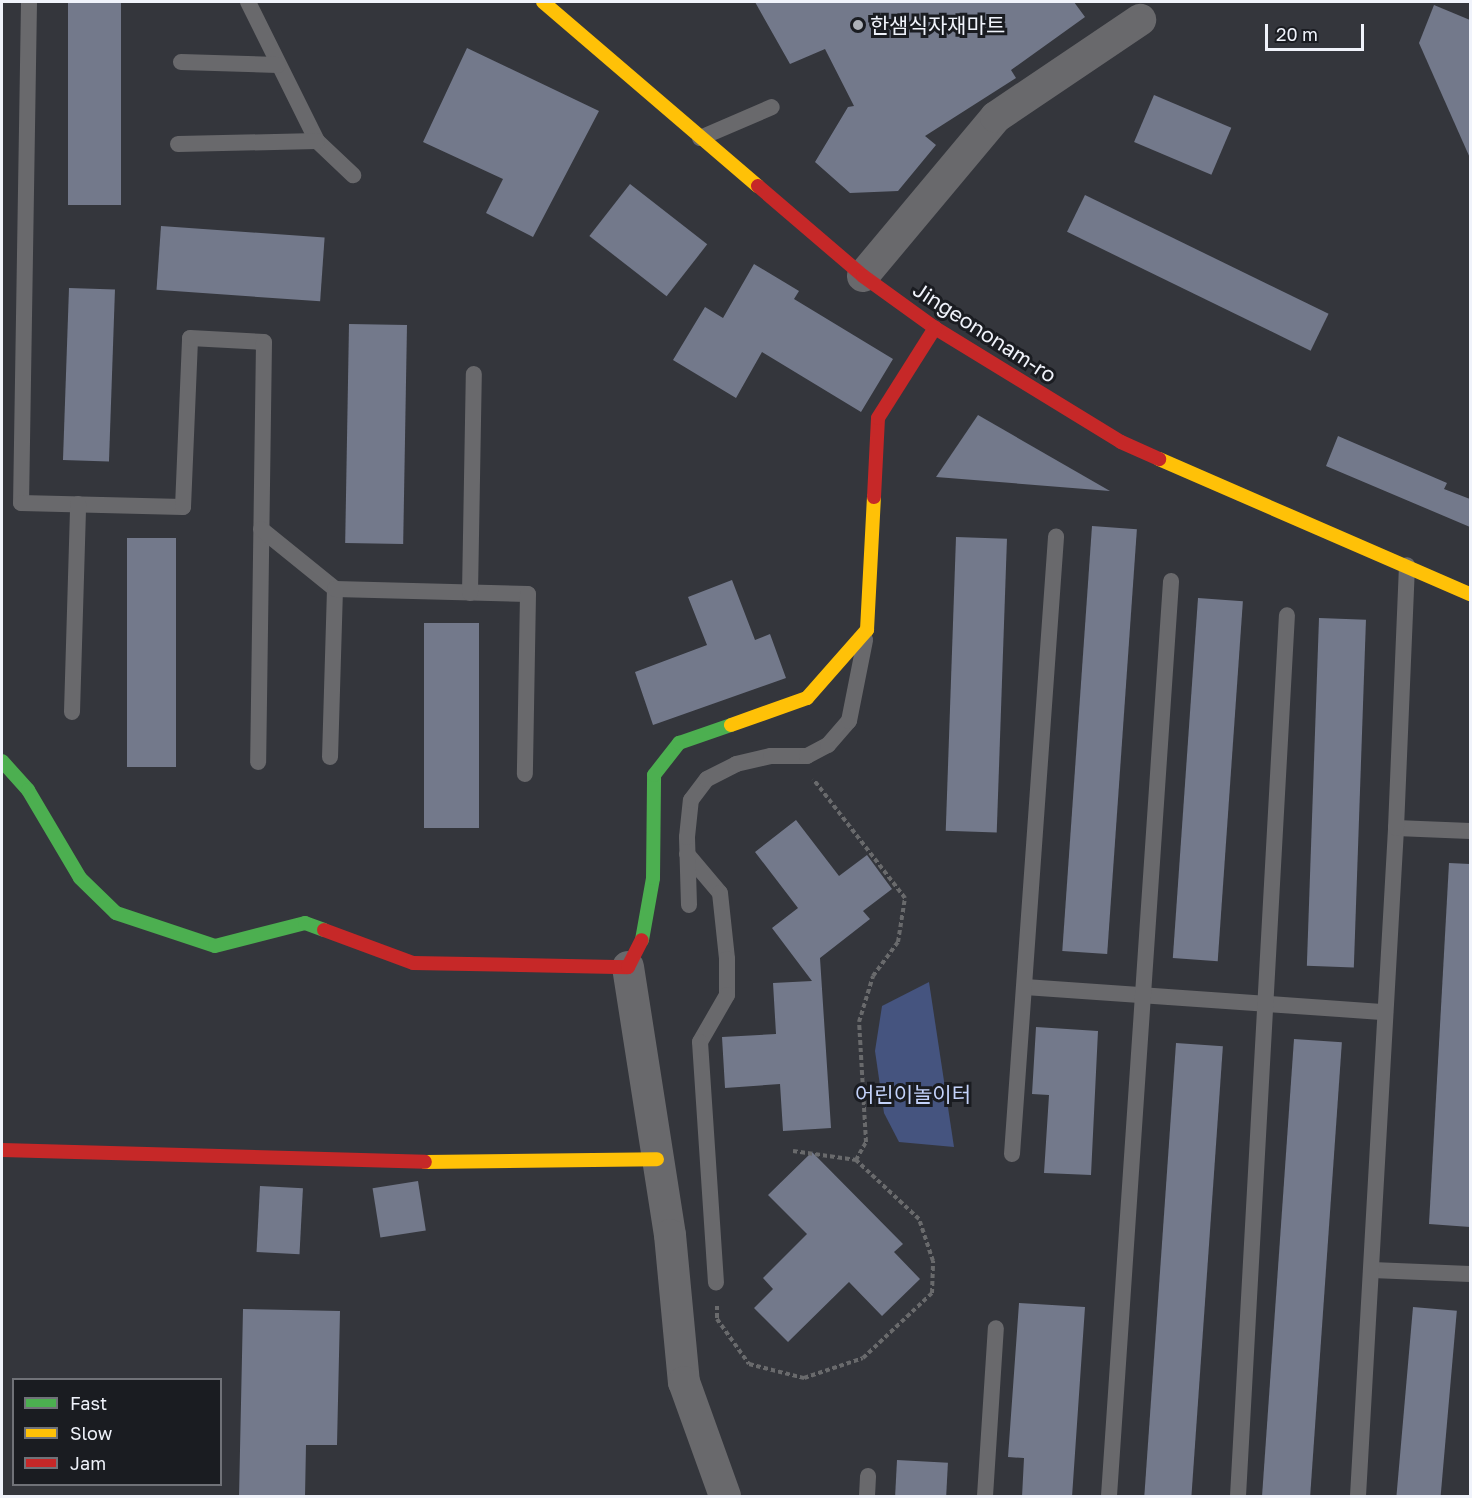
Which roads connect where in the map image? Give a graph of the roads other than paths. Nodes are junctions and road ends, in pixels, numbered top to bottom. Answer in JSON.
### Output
{"nodes":[{"id":1,"x":29,"y":2,"type":"edge"},
{"id":2,"x":248,"y":2,"type":"edge"},
{"id":3,"x":543,"y":2,"type":"edge"},
{"id":4,"x":1140,"y":20,"type":"dead end"},
{"id":5,"x":181,"y":62,"type":"dead end"},
{"id":6,"x":278,"y":65,"type":"junction"},
{"id":7,"x":772,"y":107,"type":"dead end"},
{"id":8,"x":700,"y":138,"type":"junction"},
{"id":9,"x":317,"y":141,"type":"junction"},
{"id":10,"x":178,"y":144,"type":"dead end"},
{"id":11,"x":353,"y":175,"type":"dead end"},
{"id":12,"x":863,"y":276,"type":"junction"},
{"id":13,"x":935,"y":328,"type":"junction"},
{"id":14,"x":474,"y":374,"type":"dead end"},
{"id":15,"x":78,"y":504,"type":"junction"},
{"id":16,"x":261,"y":529,"type":"junction"},
{"id":17,"x":1056,"y":537,"type":"dead end"},
{"id":18,"x":1407,"y":565,"type":"junction"},
{"id":19,"x":1171,"y":581,"type":"dead end"},
{"id":20,"x":335,"y":589,"type":"junction"},
{"id":21,"x":470,"y":593,"type":"junction"},
{"id":22,"x":1470,"y":594,"type":"edge"},
{"id":23,"x":1287,"y":615,"type":"dead end"},
{"id":24,"x":867,"y":630,"type":"junction"},
{"id":25,"x":72,"y":712,"type":"dead end"},
{"id":26,"x":330,"y":757,"type":"dead end"},
{"id":27,"x":2,"y":761,"type":"edge"},
{"id":28,"x":258,"y":762,"type":"dead end"},
{"id":29,"x":525,"y":774,"type":"dead end"},
{"id":30,"x":1396,"y":828,"type":"junction"},
{"id":31,"x":1470,"y":831,"type":"edge"},
{"id":32,"x":687,"y":854,"type":"junction"},
{"id":33,"x":689,"y":905,"type":"dead end"},
{"id":34,"x":628,"y":967,"type":"junction"},
{"id":35,"x":1025,"y":987,"type":"junction"},
{"id":36,"x":1142,"y":995,"type":"junction"},
{"id":37,"x":1264,"y":1003,"type":"junction"},
{"id":38,"x":1385,"y":1012,"type":"junction"},
{"id":39,"x":2,"y":1150,"type":"edge"},
{"id":40,"x":1012,"y":1154,"type":"dead end"},
{"id":41,"x":657,"y":1159,"type":"junction"},
{"id":42,"x":1372,"y":1270,"type":"junction"},
{"id":43,"x":1470,"y":1274,"type":"edge"},
{"id":44,"x":716,"y":1282,"type":"road end"},
{"id":45,"x":996,"y":1328,"type":"dead end"},
{"id":46,"x":868,"y":1476,"type":"dead end"},
{"id":47,"x":725,"y":1497,"type":"edge"},
{"id":48,"x":867,"y":1497,"type":"edge"},
{"id":49,"x":985,"y":1497,"type":"edge"},
{"id":50,"x":1109,"y":1497,"type":"edge"},
{"id":51,"x":1238,"y":1497,"type":"edge"},
{"id":52,"x":1358,"y":1497,"type":"edge"}],
"edges":[{"from":1,"to":15,"type":"lane"},
{"from":2,"to":6,"type":"lane"},
{"from":3,"to":8,"type":"street","name":"Jingeononam-ro"},
{"from":4,"to":12,"type":"street"},
{"from":5,"to":6,"type":"lane"},
{"from":6,"to":9,"type":"lane"},
{"from":7,"to":8,"type":"lane"},
{"from":8,"to":12,"type":"street","name":"Jingeononam-ro"},
{"from":9,"to":10,"type":"lane"},
{"from":9,"to":11,"type":"lane"},
{"from":12,"to":13,"type":"street","name":"Jingeononam-ro"},
{"from":13,"to":18,"type":"street","name":"Jingeononam-ro"},
{"from":13,"to":24,"type":"street"},
{"from":14,"to":21,"type":"lane"},
{"from":15,"to":16,"type":"lane"},
{"from":15,"to":25,"type":"lane"},
{"from":16,"to":20,"type":"lane"},
{"from":16,"to":28,"type":"lane"},
{"from":17,"to":35,"type":"lane"},
{"from":18,"to":22,"type":"street","name":"Jingeononam-ro"},
{"from":18,"to":30,"type":"lane"},
{"from":19,"to":36,"type":"lane"},
{"from":20,"to":21,"type":"lane"},
{"from":20,"to":26,"type":"lane"},
{"from":21,"to":29,"type":"lane"},
{"from":23,"to":37,"type":"lane"},
{"from":24,"to":32,"type":"lane"},
{"from":24,"to":34,"type":"street"},
{"from":27,"to":34,"type":"street"},
{"from":30,"to":31,"type":"lane"},
{"from":30,"to":38,"type":"lane"},
{"from":32,"to":33,"type":"lane"},
{"from":32,"to":44,"type":"lane"},
{"from":34,"to":41,"type":"street"},
{"from":35,"to":36,"type":"lane"},
{"from":35,"to":40,"type":"lane"},
{"from":36,"to":37,"type":"lane"},
{"from":36,"to":50,"type":"lane"},
{"from":37,"to":38,"type":"lane"},
{"from":37,"to":51,"type":"lane"},
{"from":38,"to":42,"type":"lane"},
{"from":39,"to":41,"type":"street"},
{"from":41,"to":47,"type":"street"},
{"from":42,"to":43,"type":"lane"},
{"from":42,"to":52,"type":"lane"},
{"from":45,"to":49,"type":"lane"},
{"from":46,"to":48,"type":"lane"}]}
